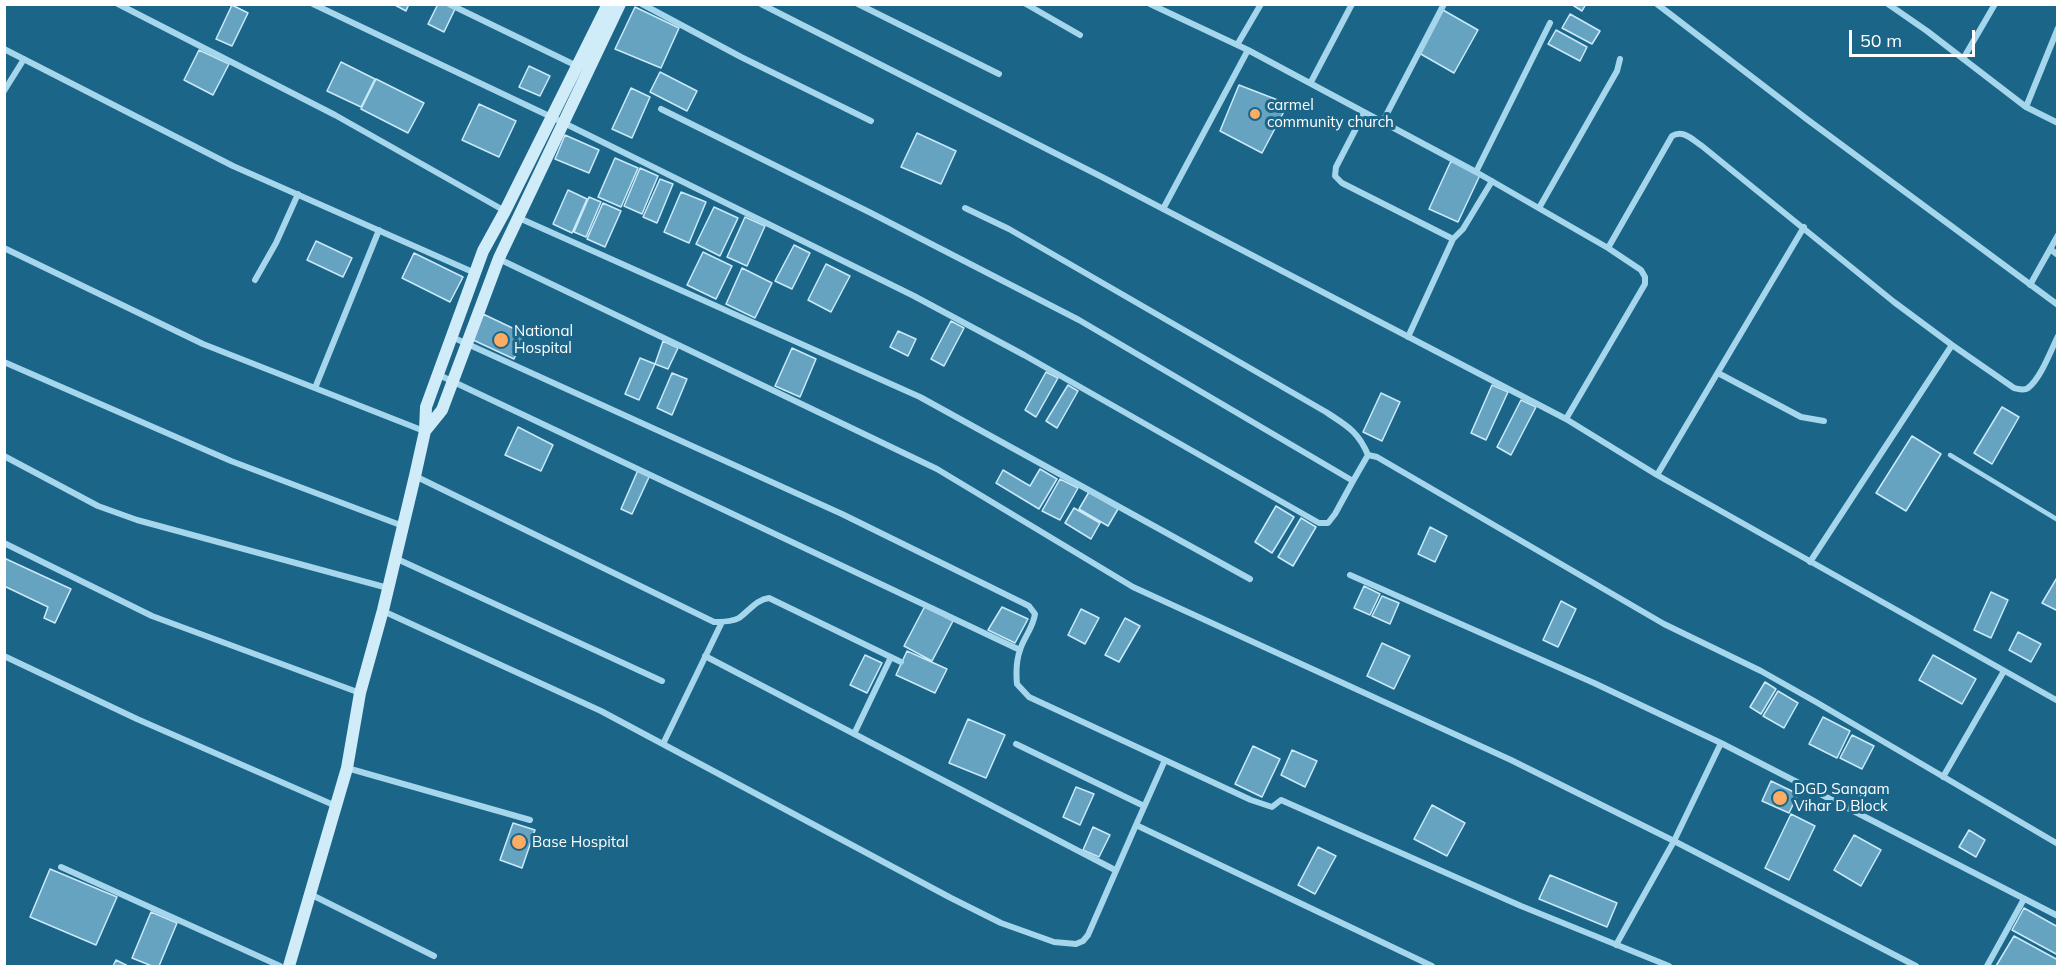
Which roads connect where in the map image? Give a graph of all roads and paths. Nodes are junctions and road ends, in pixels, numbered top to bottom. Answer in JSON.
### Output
{"nodes":[{"id":1,"x":118,"y":4,"type":"edge"},
{"id":2,"x":313,"y":4,"type":"edge"},
{"id":3,"x":449,"y":4,"type":"edge"},
{"id":4,"x":608,"y":4,"type":"edge"},
{"id":5,"x":620,"y":4,"type":"edge"},
{"id":6,"x":642,"y":4,"type":"edge"},
{"id":7,"x":761,"y":4,"type":"edge"},
{"id":8,"x":858,"y":4,"type":"edge"},
{"id":9,"x":1026,"y":4,"type":"edge"},
{"id":10,"x":1150,"y":4,"type":"edge"},
{"id":11,"x":1261,"y":4,"type":"edge"},
{"id":12,"x":1352,"y":4,"type":"edge"},
{"id":13,"x":1444,"y":4,"type":"edge"},
{"id":14,"x":1657,"y":4,"type":"edge"},
{"id":15,"x":1888,"y":4,"type":"edge"},
{"id":16,"x":1995,"y":4,"type":"edge"},
{"id":17,"x":1550,"y":22,"type":"dead end"},
{"id":18,"x":2058,"y":28,"type":"edge"},
{"id":19,"x":1080,"y":36,"type":"dead end"},
{"id":20,"x":1238,"y":45,"type":"junction"},
{"id":21,"x":4,"y":49,"type":"edge"},
{"id":22,"x":1248,"y":50,"type":"junction"},
{"id":23,"x":1963,"y":58,"type":"junction"},
{"id":24,"x":24,"y":59,"type":"junction"},
{"id":25,"x":1620,"y":59,"type":"dead end"},
{"id":26,"x":577,"y":67,"type":"junction"},
{"id":27,"x":999,"y":74,"type":"dead end"},
{"id":28,"x":1311,"y":82,"type":"junction"},
{"id":29,"x":4,"y":91,"type":"edge"},
{"id":30,"x":2026,"y":107,"type":"junction"},
{"id":31,"x":661,"y":109,"type":"dead end"},
{"id":32,"x":1364,"y":113,"type":"junction"},
{"id":33,"x":552,"y":117,"type":"junction"},
{"id":34,"x":871,"y":121,"type":"dead end"},
{"id":35,"x":564,"y":123,"type":"junction"},
{"id":36,"x":1382,"y":123,"type":"junction"},
{"id":37,"x":2058,"y":123,"type":"edge"},
{"id":38,"x":1476,"y":172,"type":"junction"},
{"id":39,"x":1492,"y":181,"type":"junction"},
{"id":40,"x":298,"y":194,"type":"junction"},
{"id":41,"x":965,"y":208,"type":"dead end"},
{"id":42,"x":1539,"y":208,"type":"junction"},
{"id":43,"x":1163,"y":209,"type":"junction"},
{"id":44,"x":505,"y":211,"type":"junction"},
{"id":45,"x":519,"y":218,"type":"junction"},
{"id":46,"x":1804,"y":227,"type":"junction"},
{"id":47,"x":379,"y":230,"type":"junction"},
{"id":48,"x":2058,"y":235,"type":"edge"},
{"id":49,"x":1452,"y":239,"type":"junction"},
{"id":50,"x":4,"y":248,"type":"edge"},
{"id":51,"x":1608,"y":248,"type":"junction"},
{"id":52,"x":2050,"y":249,"type":"junction"},
{"id":53,"x":2058,"y":255,"type":"edge"},
{"id":54,"x":499,"y":258,"type":"junction"},
{"id":55,"x":476,"y":273,"type":"junction"},
{"id":56,"x":255,"y":279,"type":"dead end"},
{"id":57,"x":2030,"y":285,"type":"junction"},
{"id":58,"x":2058,"y":305,"type":"edge"},
{"id":59,"x":2058,"y":336,"type":"edge"},
{"id":60,"x":452,"y":337,"type":"junction"},
{"id":61,"x":1408,"y":337,"type":"junction"},
{"id":62,"x":466,"y":343,"type":"junction"},
{"id":63,"x":1952,"y":345,"type":"junction"},
{"id":64,"x":4,"y":362,"type":"edge"},
{"id":65,"x":1718,"y":373,"type":"junction"},
{"id":66,"x":439,"y":375,"type":"junction"},
{"id":67,"x":454,"y":381,"type":"junction"},
{"id":68,"x":315,"y":388,"type":"junction"},
{"id":69,"x":1566,"y":419,"type":"junction"},
{"id":70,"x":1824,"y":421,"type":"dead end"},
{"id":71,"x":425,"y":432,"type":"junction"},
{"id":72,"x":1368,"y":455,"type":"junction"},
{"id":73,"x":1950,"y":455,"type":"dead end"},
{"id":74,"x":4,"y":456,"type":"edge"},
{"id":75,"x":1657,"y":475,"type":"junction"},
{"id":76,"x":415,"y":476,"type":"junction"},
{"id":77,"x":1353,"y":481,"type":"junction"},
{"id":78,"x":2058,"y":520,"type":"edge"},
{"id":79,"x":403,"y":526,"type":"junction"},
{"id":80,"x":4,"y":543,"type":"edge"},
{"id":81,"x":395,"y":558,"type":"junction"},
{"id":82,"x":1810,"y":562,"type":"junction"},
{"id":83,"x":1350,"y":575,"type":"dead end"},
{"id":84,"x":1250,"y":579,"type":"dead end"},
{"id":85,"x":388,"y":588,"type":"junction"},
{"id":86,"x":383,"y":610,"type":"junction"},
{"id":87,"x":722,"y":622,"type":"junction"},
{"id":88,"x":1020,"y":651,"type":"junction"},
{"id":89,"x":4,"y":656,"type":"edge"},
{"id":90,"x":705,"y":656,"type":"junction"},
{"id":91,"x":891,"y":657,"type":"junction"},
{"id":92,"x":901,"y":662,"type":"dead end"},
{"id":93,"x":2004,"y":671,"type":"junction"},
{"id":94,"x":662,"y":681,"type":"dead end"},
{"id":95,"x":360,"y":693,"type":"junction"},
{"id":96,"x":2058,"y":701,"type":"edge"},
{"id":97,"x":854,"y":734,"type":"junction"},
{"id":98,"x":1722,"y":743,"type":"junction"},
{"id":99,"x":663,"y":744,"type":"junction"},
{"id":100,"x":1016,"y":744,"type":"dead end"},
{"id":101,"x":1165,"y":760,"type":"junction"},
{"id":102,"x":347,"y":768,"type":"junction"},
{"id":103,"x":1943,"y":777,"type":"junction"},
{"id":104,"x":336,"y":806,"type":"junction"},
{"id":105,"x":1144,"y":806,"type":"junction"},
{"id":106,"x":530,"y":820,"type":"dead end"},
{"id":107,"x":1136,"y":825,"type":"junction"},
{"id":108,"x":1674,"y":841,"type":"junction"},
{"id":109,"x":2058,"y":844,"type":"edge"},
{"id":110,"x":61,"y":867,"type":"dead end"},
{"id":111,"x":1115,"y":870,"type":"junction"},
{"id":112,"x":309,"y":894,"type":"junction"},
{"id":113,"x":2024,"y":898,"type":"junction"},
{"id":114,"x":2058,"y":916,"type":"edge"},
{"id":115,"x":1616,"y":945,"type":"junction"},
{"id":116,"x":435,"y":956,"type":"dead end"},
{"id":117,"x":280,"y":966,"type":"edge"},
{"id":118,"x":289,"y":966,"type":"edge"},
{"id":119,"x":1432,"y":966,"type":"edge"},
{"id":120,"x":1669,"y":966,"type":"edge"},
{"id":121,"x":1916,"y":966,"type":"edge"},
{"id":122,"x":1987,"y":966,"type":"edge"}],
"edges":[{"from":1,"to":44,"type":"street"},
{"from":2,"to":33,"type":"street"},
{"from":3,"to":26,"type":"street"},
{"from":4,"to":26,"type":"street"},
{"from":5,"to":35,"type":"street"},
{"from":6,"to":34,"type":"street"},
{"from":7,"to":43,"type":"street"},
{"from":8,"to":27,"type":"street"},
{"from":9,"to":19,"type":"street"},
{"from":10,"to":20,"type":"street"},
{"from":11,"to":20,"type":"street"},
{"from":12,"to":28,"type":"street"},
{"from":13,"to":36,"type":"street"},
{"from":14,"to":57,"type":"street"},
{"from":15,"to":23,"type":"street"},
{"from":16,"to":23,"type":"street"},
{"from":17,"to":38,"type":"street"},
{"from":18,"to":30,"type":"street"},
{"from":20,"to":22,"type":"street"},
{"from":21,"to":24,"type":"street"},
{"from":22,"to":28,"type":"street"},
{"from":22,"to":43,"type":"street"},
{"from":23,"to":30,"type":"street"},
{"from":24,"to":29,"type":"street"},
{"from":24,"to":40,"type":"street"},
{"from":25,"to":42,"type":"street"},
{"from":26,"to":33,"type":"street"},
{"from":28,"to":32,"type":"street"},
{"from":30,"to":37,"type":"street"},
{"from":31,"to":77,"type":"street"},
{"from":32,"to":36,"type":"street"},
{"from":32,"to":49,"type":"street"},
{"from":33,"to":35,"type":"street"},
{"from":33,"to":44,"type":"street"},
{"from":35,"to":45,"type":"street"},
{"from":35,"to":77,"type":"street"},
{"from":36,"to":38,"type":"street"},
{"from":38,"to":39,"type":"street"},
{"from":39,"to":42,"type":"street"},
{"from":39,"to":49,"type":"street"},
{"from":40,"to":47,"type":"street"},
{"from":40,"to":56,"type":"street"},
{"from":41,"to":72,"type":"street"},
{"from":42,"to":51,"type":"street"},
{"from":43,"to":61,"type":"street"},
{"from":44,"to":55,"type":"street"},
{"from":45,"to":54,"type":"street"},
{"from":45,"to":84,"type":"street"},
{"from":46,"to":51,"type":"street"},
{"from":46,"to":63,"type":"street"},
{"from":46,"to":65,"type":"street"},
{"from":47,"to":55,"type":"street"},
{"from":47,"to":68,"type":"street"},
{"from":48,"to":52,"type":"street"},
{"from":49,"to":61,"type":"street"},
{"from":50,"to":68,"type":"street"},
{"from":51,"to":69,"type":"street"},
{"from":52,"to":53,"type":"street"},
{"from":52,"to":57,"type":"street"},
{"from":54,"to":62,"type":"street"},
{"from":54,"to":108,"type":"street"},
{"from":55,"to":60,"type":"street"},
{"from":57,"to":58,"type":"street"},
{"from":59,"to":63,"type":"street"},
{"from":60,"to":62,"type":"street"},
{"from":60,"to":66,"type":"street"},
{"from":61,"to":69,"type":"street"},
{"from":62,"to":67,"type":"street"},
{"from":62,"to":88,"type":"street"},
{"from":63,"to":82,"type":"street"},
{"from":64,"to":79,"type":"street"},
{"from":65,"to":70,"type":"street"},
{"from":65,"to":75,"type":"street"},
{"from":66,"to":67,"type":"street"},
{"from":66,"to":71,"type":"street"},
{"from":67,"to":71,"type":"street"},
{"from":67,"to":88,"type":"street"},
{"from":68,"to":71,"type":"street"},
{"from":69,"to":75,"type":"street"},
{"from":71,"to":76,"type":"street"},
{"from":72,"to":77,"type":"street"},
{"from":72,"to":103,"type":"street"},
{"from":73,"to":78,"type":"lane"},
{"from":74,"to":85,"type":"street"},
{"from":75,"to":82,"type":"street"},
{"from":76,"to":79,"type":"street"},
{"from":76,"to":87,"type":"street"},
{"from":79,"to":81,"type":"street"},
{"from":80,"to":95,"type":"street"},
{"from":81,"to":85,"type":"street"},
{"from":81,"to":94,"type":"street"},
{"from":82,"to":93,"type":"street"},
{"from":83,"to":98,"type":"street"},
{"from":85,"to":86,"type":"street"},
{"from":86,"to":95,"type":"street"},
{"from":86,"to":99,"type":"street"},
{"from":87,"to":90,"type":"street"},
{"from":87,"to":91,"type":"street"},
{"from":88,"to":101,"type":"street"},
{"from":89,"to":104,"type":"street"},
{"from":90,"to":97,"type":"street"},
{"from":90,"to":99,"type":"street"},
{"from":91,"to":92,"type":"street"},
{"from":91,"to":97,"type":"street"},
{"from":93,"to":96,"type":"street"},
{"from":93,"to":103,"type":"street"},
{"from":95,"to":102,"type":"street"},
{"from":97,"to":111,"type":"street"},
{"from":98,"to":108,"type":"street"},
{"from":98,"to":113,"type":"street"},
{"from":99,"to":111,"type":"street"},
{"from":100,"to":105,"type":"street"},
{"from":101,"to":105,"type":"street"},
{"from":101,"to":115,"type":"street"},
{"from":102,"to":104,"type":"street"},
{"from":102,"to":106,"type":"street"},
{"from":103,"to":109,"type":"street"},
{"from":104,"to":112,"type":"street"},
{"from":105,"to":107,"type":"street"},
{"from":107,"to":111,"type":"street"},
{"from":107,"to":119,"type":"street"},
{"from":108,"to":115,"type":"street"},
{"from":108,"to":121,"type":"street"},
{"from":110,"to":117,"type":"street"},
{"from":112,"to":116,"type":"street"},
{"from":112,"to":118,"type":"street"},
{"from":113,"to":114,"type":"street"},
{"from":113,"to":122,"type":"street"},
{"from":115,"to":120,"type":"street"}]}
